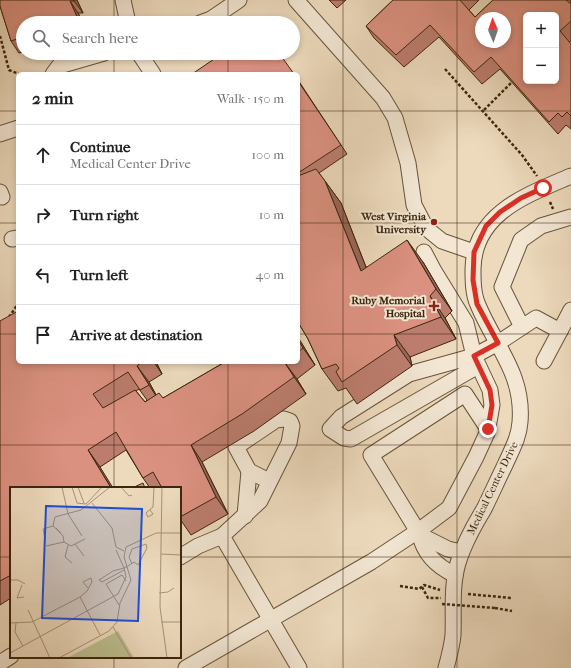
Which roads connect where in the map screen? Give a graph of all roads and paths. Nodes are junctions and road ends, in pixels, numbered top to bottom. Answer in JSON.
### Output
{"nodes":[{"id":1,"x":123,"y":0,"type":"edge"},
{"id":2,"x":239,"y":0,"type":"edge"},
{"id":3,"x":296,"y":0,"type":"edge"},
{"id":4,"x":126,"y":16,"type":"edge"},
{"id":5,"x":215,"y":16,"type":"edge"},
{"id":6,"x":0,"y":36,"type":"edge"},
{"id":7,"x":80,"y":60,"type":"edge"},
{"id":8,"x":144,"y":60,"type":"edge"},
{"id":9,"x":445,"y":69,"type":"dead end"},
{"id":10,"x":55,"y":72,"type":"edge"},
{"id":11,"x":152,"y":72,"type":"edge"},
{"id":12,"x":16,"y":73,"type":"edge"},
{"id":13,"x":512,"y":82,"type":"edge"},
{"id":14,"x":484,"y":110,"type":"junction"},
{"id":15,"x":16,"y":129,"type":"edge"},
{"id":16,"x":0,"y":134,"type":"edge"},
{"id":17,"x":571,"y":176,"type":"edge"},
{"id":18,"x":538,"y":178,"type":"dead end"},
{"id":19,"x":571,"y":217,"type":"edge"},
{"id":20,"x":442,"y":240,"type":"junction"},
{"id":21,"x":474,"y":252,"type":"junction"},
{"id":22,"x":16,"y":307,"type":"edge"},
{"id":23,"x":571,"y":310,"type":"edge"},
{"id":24,"x":6,"y":321,"type":"edge"},
{"id":25,"x":522,"y":327,"type":"junction"},
{"id":26,"x":560,"y":331,"type":"junction"},
{"id":27,"x":498,"y":343,"type":"junction"},
{"id":28,"x":476,"y":361,"type":"junction"},
{"id":29,"x":544,"y":361,"type":"dead end"},
{"id":30,"x":488,"y":429,"type":"junction"},
{"id":31,"x":249,"y":471,"type":"junction"},
{"id":32,"x":269,"y":481,"type":"junction"},
{"id":33,"x":245,"y":516,"type":"junction"},
{"id":34,"x":419,"y":534,"type":"junction"},
{"id":35,"x":222,"y":536,"type":"junction"},
{"id":36,"x":461,"y":552,"type":"junction"},
{"id":37,"x":181,"y":556,"type":"edge"},
{"id":38,"x":455,"y":575,"type":"junction"},
{"id":39,"x":400,"y":586,"type":"dead end"},
{"id":40,"x":422,"y":587,"type":"junction"},
{"id":41,"x":446,"y":590,"type":"dead end"},
{"id":42,"x":465,"y":593,"type":"dead end"},
{"id":43,"x":511,"y":598,"type":"dead end"},
{"id":44,"x":512,"y":611,"type":"dead end"},
{"id":45,"x":271,"y":619,"type":"junction"},
{"id":46,"x":10,"y":657,"type":"edge"},
{"id":47,"x":0,"y":663,"type":"edge"},
{"id":48,"x":186,"y":668,"type":"edge"},
{"id":49,"x":299,"y":668,"type":"edge"},
{"id":50,"x":446,"y":668,"type":"edge"}],
"edges":[{"from":1,"to":4,"type":"street"},
{"from":2,"to":5,"type":"street"},
{"from":3,"to":20,"type":"street"},
{"from":6,"to":12,"type":"path"},
{"from":7,"to":10,"type":"street"},
{"from":8,"to":11,"type":"street"},
{"from":9,"to":14,"type":"path"},
{"from":13,"to":14,"type":"path"},
{"from":14,"to":18,"type":"path"},
{"from":15,"to":16,"type":"street"},
{"from":17,"to":21,"type":"street","name":"Medical Center Drive"},
{"from":19,"to":25,"type":"street"},
{"from":20,"to":21,"type":"street"},
{"from":20,"to":28,"type":"street"},
{"from":21,"to":27,"type":"street","name":"Medical Center Drive"},
{"from":22,"to":24,"type":"path"},
{"from":23,"to":26,"type":"street"},
{"from":25,"to":26,"type":"street"},
{"from":25,"to":27,"type":"street"},
{"from":26,"to":29,"type":"street"},
{"from":27,"to":28,"type":"street"},
{"from":27,"to":36,"type":"street","name":"Medical Center Drive"},
{"from":28,"to":28,"type":"street"},
{"from":28,"to":30,"type":"street"},
{"from":30,"to":34,"type":"street"},
{"from":30,"to":34,"type":"street"},
{"from":31,"to":32,"type":"street"},
{"from":31,"to":32,"type":"street"},
{"from":31,"to":33,"type":"street"},
{"from":32,"to":33,"type":"street"},
{"from":33,"to":35,"type":"street"},
{"from":34,"to":36,"type":"street"},
{"from":34,"to":38,"type":"street"},
{"from":34,"to":45,"type":"street"},
{"from":35,"to":37,"type":"street"},
{"from":35,"to":45,"type":"street"},
{"from":36,"to":38,"type":"street","name":"Medical Center Drive"},
{"from":38,"to":50,"type":"street","name":"Medical Center Drive"},
{"from":39,"to":40,"type":"path"},
{"from":40,"to":41,"type":"path"},
{"from":40,"to":44,"type":"path","bridge":true},
{"from":42,"to":43,"type":"path"},
{"from":45,"to":48,"type":"street"},
{"from":45,"to":49,"type":"street"},
{"from":46,"to":47,"type":"street"}]}
